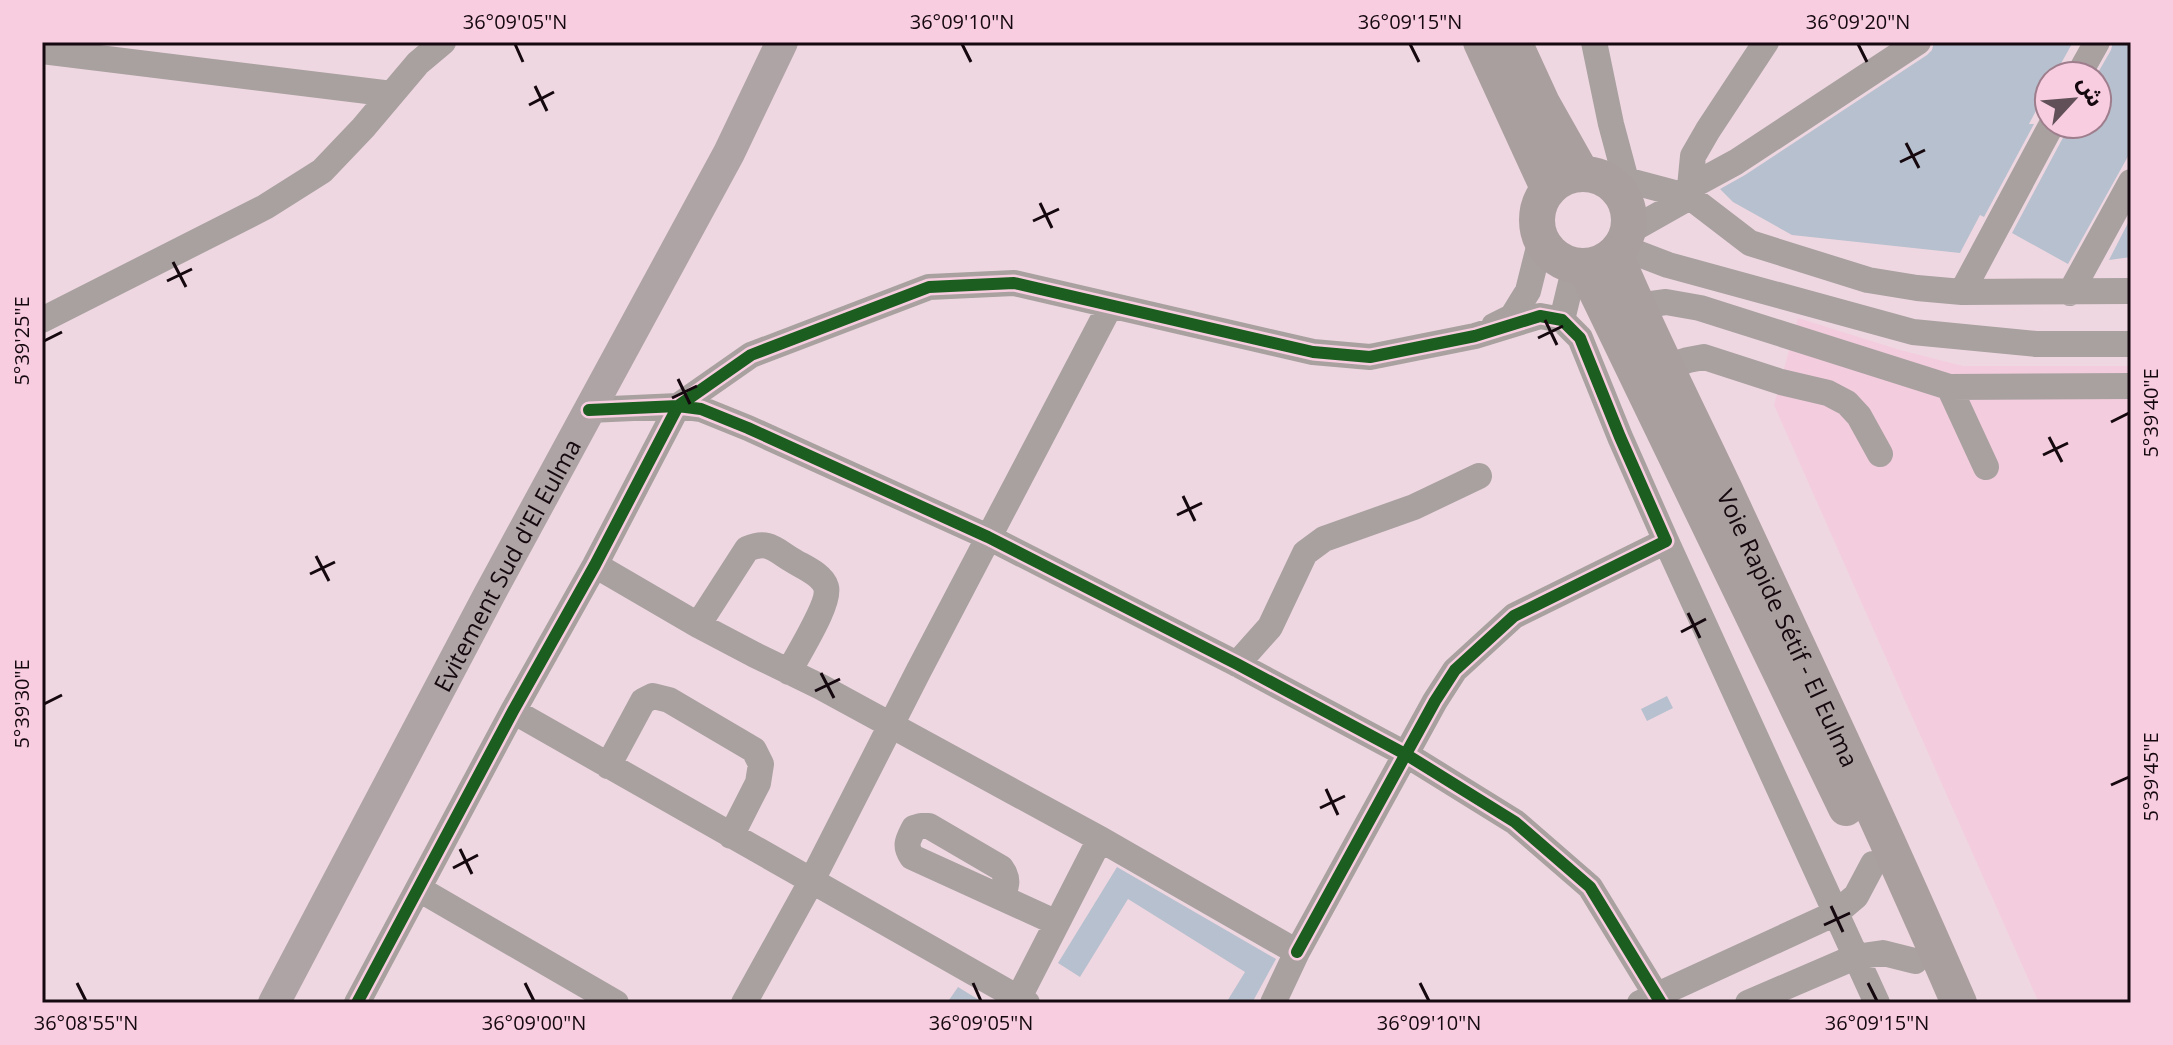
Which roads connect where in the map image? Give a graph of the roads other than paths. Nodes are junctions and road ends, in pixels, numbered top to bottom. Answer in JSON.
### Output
{"nodes":[{"id":1,"x":443,"y":42,"type":"edge"},
{"id":2,"x":782,"y":42,"type":"edge"},
{"id":3,"x":1481,"y":42,"type":"edge"},
{"id":4,"x":1514,"y":42,"type":"edge"},
{"id":5,"x":1594,"y":42,"type":"edge"},
{"id":6,"x":1766,"y":42,"type":"edge"},
{"id":7,"x":2097,"y":42,"type":"edge"},
{"id":8,"x":1901,"y":47,"type":"edge"},
{"id":9,"x":42,"y":51,"type":"edge"},
{"id":10,"x":2087,"y":60,"type":"edge"},
{"id":11,"x":392,"y":94,"type":"junction"},
{"id":12,"x":2043,"y":140,"type":"edge"},
{"id":13,"x":1602,"y":177,"type":"junction"},
{"id":14,"x":2131,"y":182,"type":"edge"},
{"id":15,"x":1548,"y":188,"type":"junction"},
{"id":16,"x":1690,"y":192,"type":"junction"},
{"id":17,"x":1541,"y":239,"type":"junction"},
{"id":18,"x":1605,"y":253,"type":"junction"},
{"id":19,"x":2131,"y":291,"type":"edge"},
{"id":20,"x":1962,"y":292,"type":"junction"},
{"id":21,"x":2070,"y":293,"type":"junction"},
{"id":22,"x":1110,"y":306,"type":"junction"},
{"id":23,"x":1637,"y":306,"type":"junction"},
{"id":24,"x":42,"y":320,"type":"edge"},
{"id":25,"x":1562,"y":320,"type":"junction"},
{"id":26,"x":1475,"y":336,"type":"junction"},
{"id":27,"x":2131,"y":344,"type":"edge"},
{"id":28,"x":1830,"y":350,"type":"junction"},
{"id":29,"x":1666,"y":367,"type":"junction"},
{"id":30,"x":2131,"y":386,"type":"edge"},
{"id":31,"x":1949,"y":387,"type":"junction"},
{"id":32,"x":1818,"y":390,"type":"junction"},
{"id":33,"x":678,"y":406,"type":"junction"},
{"id":34,"x":589,"y":410,"type":"junction"},
{"id":35,"x":1880,"y":454,"type":"dead end"},
{"id":36,"x":1986,"y":467,"type":"dead end"},
{"id":37,"x":1479,"y":476,"type":"dead end"},
{"id":38,"x":988,"y":537,"type":"junction"},
{"id":39,"x":1666,"y":541,"type":"junction"},
{"id":40,"x":595,"y":565,"type":"junction"},
{"id":41,"x":698,"y":625,"type":"junction"},
{"id":42,"x":1237,"y":664,"type":"junction"},
{"id":43,"x":789,"y":672,"type":"junction"},
{"id":44,"x":513,"y":711,"type":"junction"},
{"id":45,"x":892,"y":726,"type":"junction"},
{"id":46,"x":1407,"y":755,"type":"junction"},
{"id":47,"x":608,"y":766,"type":"junction"},
{"id":48,"x":731,"y":836,"type":"junction"},
{"id":49,"x":1100,"y":839,"type":"junction"},
{"id":50,"x":1873,"y":864,"type":"junction"},
{"id":51,"x":811,"y":882,"type":"junction"},
{"id":52,"x":419,"y":889,"type":"junction"},
{"id":53,"x":1002,"y":897,"type":"dead end"},
{"id":54,"x":1836,"y":913,"type":"junction"},
{"id":55,"x":1057,"y":923,"type":"junction"},
{"id":56,"x":1297,"y":952,"type":"junction"},
{"id":57,"x":1855,"y":957,"type":"junction"},
{"id":58,"x":1915,"y":961,"type":"junction"},
{"id":59,"x":1653,"y":1000,"type":"edge"},
{"id":60,"x":1020,"y":1002,"type":"edge"},
{"id":61,"x":274,"y":1003,"type":"edge"},
{"id":62,"x":357,"y":1003,"type":"edge"},
{"id":63,"x":616,"y":1003,"type":"edge"},
{"id":64,"x":744,"y":1003,"type":"edge"},
{"id":65,"x":1273,"y":1003,"type":"edge"},
{"id":66,"x":1748,"y":1003,"type":"edge"},
{"id":67,"x":1877,"y":1003,"type":"edge"},
{"id":68,"x":1934,"y":1003,"type":"edge"},
{"id":69,"x":1959,"y":1003,"type":"edge"}],
"edges":[{"from":1,"to":11,"type":"street"},
{"from":2,"to":34,"type":"main road","name":"Evitement Sud d'El Eulma"},
{"from":3,"to":15,"type":"highway"},
{"from":4,"to":13,"type":"highway"},
{"from":5,"to":13,"type":"street"},
{"from":6,"to":16,"type":"street"},
{"from":7,"to":10,"type":"street"},
{"from":8,"to":16,"type":"street"},
{"from":9,"to":11,"type":"street"},
{"from":11,"to":24,"type":"street"},
{"from":12,"to":20,"type":"street"},
{"from":13,"to":15,"type":"highway"},
{"from":13,"to":16,"type":"street"},
{"from":13,"to":18,"type":"highway"},
{"from":14,"to":21,"type":"street"},
{"from":15,"to":17,"type":"highway"},
{"from":16,"to":18,"type":"street"},
{"from":16,"to":20,"type":"street"},
{"from":17,"to":18,"type":"highway"},
{"from":17,"to":26,"type":"street"},
{"from":18,"to":23,"type":"highway","name":"Voie Rapide Sétif - El Eulma"},
{"from":18,"to":25,"type":"street"},
{"from":18,"to":27,"type":"street"},
{"from":18,"to":50,"type":"highway","name":"Voie Rapide Sétif - El Eulma"},
{"from":19,"to":21,"type":"street"},
{"from":20,"to":21,"type":"street"},
{"from":22,"to":26,"type":"street"},
{"from":22,"to":33,"type":"street"},
{"from":22,"to":38,"type":"street"},
{"from":23,"to":28,"type":"street"},
{"from":23,"to":29,"type":"highway","name":"Voie Rapide Sétif - El Eulma"},
{"from":25,"to":26,"type":"street"},
{"from":25,"to":39,"type":"street"},
{"from":28,"to":31,"type":"street"},
{"from":28,"to":32,"type":"street"},
{"from":29,"to":32,"type":"street"},
{"from":29,"to":69,"type":"highway","name":"Voie Rapide Sétif - El Eulma"},
{"from":30,"to":31,"type":"street"},
{"from":31,"to":36,"type":"street"},
{"from":32,"to":35,"type":"street"},
{"from":33,"to":34,"type":"street"},
{"from":33,"to":38,"type":"street"},
{"from":33,"to":40,"type":"street"},
{"from":34,"to":61,"type":"main road","name":"Evitement Sud d'El Eulma"},
{"from":37,"to":42,"type":"street"},
{"from":38,"to":42,"type":"street"},
{"from":38,"to":45,"type":"street"},
{"from":39,"to":46,"type":"street"},
{"from":39,"to":54,"type":"street"},
{"from":40,"to":41,"type":"street"},
{"from":40,"to":44,"type":"street"},
{"from":41,"to":43,"type":"street"},
{"from":41,"to":43,"type":"street"},
{"from":42,"to":46,"type":"street"},
{"from":43,"to":45,"type":"street"},
{"from":44,"to":47,"type":"street"},
{"from":44,"to":52,"type":"street"},
{"from":45,"to":49,"type":"street"},
{"from":45,"to":51,"type":"street"},
{"from":46,"to":56,"type":"street"},
{"from":46,"to":59,"type":"street"},
{"from":47,"to":48,"type":"street"},
{"from":47,"to":48,"type":"street"},
{"from":48,"to":51,"type":"street"},
{"from":49,"to":55,"type":"street"},
{"from":49,"to":56,"type":"street"},
{"from":50,"to":54,"type":"street"},
{"from":50,"to":58,"type":"highway","name":"Voie Rapide Sétif - El Eulma"},
{"from":51,"to":60,"type":"street"},
{"from":51,"to":64,"type":"street"},
{"from":52,"to":62,"type":"street"},
{"from":52,"to":63,"type":"street"},
{"from":53,"to":55,"type":"street"},
{"from":54,"to":57,"type":"street"},
{"from":54,"to":59,"type":"street"},
{"from":55,"to":60,"type":"street"},
{"from":56,"to":65,"type":"street"},
{"from":57,"to":58,"type":"street"},
{"from":57,"to":66,"type":"street"},
{"from":57,"to":67,"type":"street"},
{"from":58,"to":68,"type":"highway","name":"Voie Rapide Sétif - El Eulma"}]}
